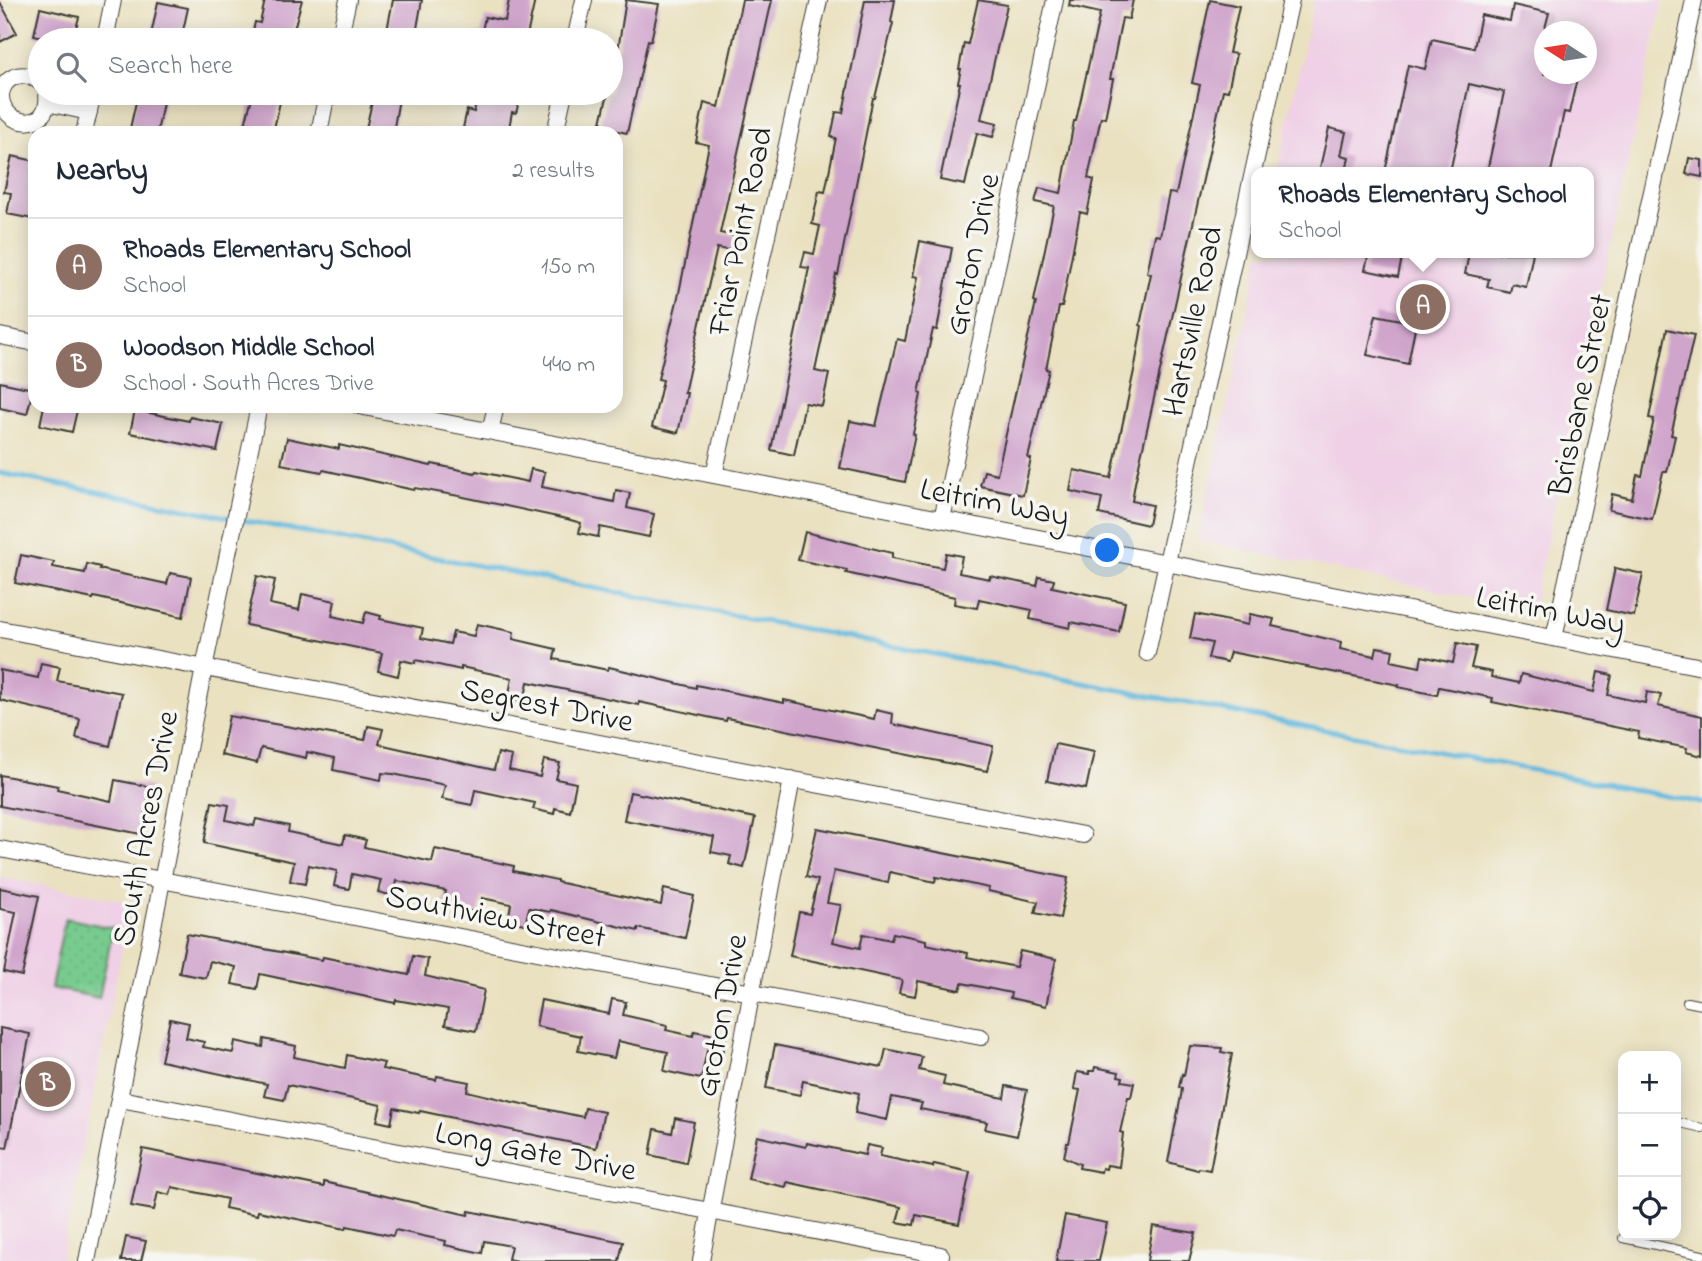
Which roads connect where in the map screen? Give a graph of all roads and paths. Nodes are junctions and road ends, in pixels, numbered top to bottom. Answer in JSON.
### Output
{"nodes":[{"id":1,"x":113,"y":0,"type":"edge"},
{"id":2,"x":348,"y":0,"type":"edge"},
{"id":3,"x":584,"y":0,"type":"edge"},
{"id":4,"x":819,"y":0,"type":"edge"},
{"id":5,"x":1055,"y":0,"type":"edge"},
{"id":6,"x":1291,"y":0,"type":"edge"},
{"id":7,"x":1694,"y":0,"type":"edge"},
{"id":8,"x":107,"y":28,"type":"edge"},
{"id":9,"x":342,"y":28,"type":"edge"},
{"id":10,"x":578,"y":28,"type":"edge"},
{"id":11,"x":28,"y":77,"type":"edge"},
{"id":12,"x":44,"y":105,"type":"edge"},
{"id":13,"x":68,"y":105,"type":"edge"},
{"id":14,"x":90,"y":105,"type":"edge"},
{"id":15,"x":325,"y":105,"type":"edge"},
{"id":16,"x":561,"y":105,"type":"edge"},
{"id":17,"x":89,"y":112,"type":"junction"},
{"id":18,"x":86,"y":126,"type":"edge"},
{"id":19,"x":320,"y":126,"type":"edge"},
{"id":20,"x":557,"y":126,"type":"edge"},
{"id":21,"x":1254,"y":167,"type":"edge"},
{"id":22,"x":1251,"y":182,"type":"edge"},
{"id":23,"x":0,"y":336,"type":"edge"},
{"id":24,"x":28,"y":342,"type":"edge"},
{"id":25,"x":258,"y":413,"type":"edge"},
{"id":26,"x":396,"y":413,"type":"edge"},
{"id":27,"x":494,"y":413,"type":"edge"},
{"id":28,"x":490,"y":431,"type":"junction"},
{"id":29,"x":714,"y":475,"type":"junction"},
{"id":30,"x":942,"y":519,"type":"junction"},
{"id":31,"x":1167,"y":563,"type":"junction"},
{"id":32,"x":0,"y":629,"type":"edge"},
{"id":33,"x":1554,"y":638,"type":"junction"},
{"id":34,"x":1147,"y":653,"type":"dead end"},
{"id":35,"x":1702,"y":667,"type":"edge"},
{"id":36,"x":204,"y":668,"type":"junction"},
{"id":37,"x":792,"y":779,"type":"junction"},
{"id":38,"x":1083,"y":835,"type":"dead end"},
{"id":39,"x":0,"y":849,"type":"edge"},
{"id":40,"x":163,"y":879,"type":"junction"},
{"id":41,"x":753,"y":992,"type":"junction"},
{"id":42,"x":1687,"y":1002,"type":"dead end"},
{"id":43,"x":1702,"y":1005,"type":"edge"},
{"id":44,"x":981,"y":1038,"type":"dead end"},
{"id":45,"x":120,"y":1099,"type":"junction"},
{"id":46,"x":1681,"y":1123,"type":"edge"},
{"id":47,"x":1702,"y":1128,"type":"edge"},
{"id":48,"x":710,"y":1211,"type":"junction"},
{"id":49,"x":1632,"y":1240,"type":"edge"},
{"id":50,"x":941,"y":1255,"type":"dead end"},
{"id":51,"x":1702,"y":1255,"type":"edge"},
{"id":52,"x":88,"y":1261,"type":"edge"},
{"id":53,"x":701,"y":1261,"type":"edge"}],
"edges":[{"from":1,"to":8,"type":"street"},
{"from":2,"to":9,"type":"street"},
{"from":3,"to":10,"type":"street"},
{"from":4,"to":29,"type":"street","name":"Friar Point Road"},
{"from":5,"to":30,"type":"street","name":"Groton Drive"},
{"from":6,"to":21,"type":"street","name":"Hartsville Road"},
{"from":7,"to":33,"type":"street","name":"Brisbane Street"},
{"from":11,"to":12,"type":"street"},
{"from":13,"to":17,"type":"street"},
{"from":14,"to":17,"type":"street"},
{"from":15,"to":19,"type":"street"},
{"from":16,"to":20,"type":"street"},
{"from":17,"to":18,"type":"street"},
{"from":22,"to":31,"type":"street","name":"Hartsville Road"},
{"from":23,"to":24,"type":"street"},
{"from":25,"to":36,"type":"street","name":"South Acres Drive"},
{"from":26,"to":28,"type":"street","name":"Leitrim Way"},
{"from":27,"to":28,"type":"street"},
{"from":28,"to":29,"type":"street","name":"Leitrim Way"},
{"from":29,"to":30,"type":"street","name":"Leitrim Way"},
{"from":30,"to":31,"type":"street","name":"Leitrim Way"},
{"from":31,"to":33,"type":"street","name":"Leitrim Way"},
{"from":31,"to":34,"type":"street","name":"Hartsville Road"},
{"from":32,"to":36,"type":"street","name":"Segrest Drive"},
{"from":33,"to":35,"type":"street","name":"Leitrim Way"},
{"from":36,"to":37,"type":"street","name":"Segrest Drive"},
{"from":36,"to":40,"type":"street","name":"South Acres Drive"},
{"from":37,"to":38,"type":"street","name":"Segrest Drive"},
{"from":37,"to":41,"type":"street","name":"Groton Drive"},
{"from":39,"to":40,"type":"street","name":"Southview Street"},
{"from":40,"to":41,"type":"street","name":"Southview Street"},
{"from":40,"to":45,"type":"street","name":"South Acres Drive"},
{"from":41,"to":44,"type":"street","name":"Southview Street"},
{"from":41,"to":48,"type":"street","name":"Groton Drive"},
{"from":42,"to":43,"type":"lane"},
{"from":45,"to":48,"type":"street","name":"Long Gate Drive"},
{"from":45,"to":52,"type":"street","name":"South Acres Drive"},
{"from":46,"to":47,"type":"lane"},
{"from":48,"to":50,"type":"street","name":"Long Gate Drive"},
{"from":48,"to":53,"type":"street","name":"Groton Drive"},
{"from":49,"to":51,"type":"lane"}]}
